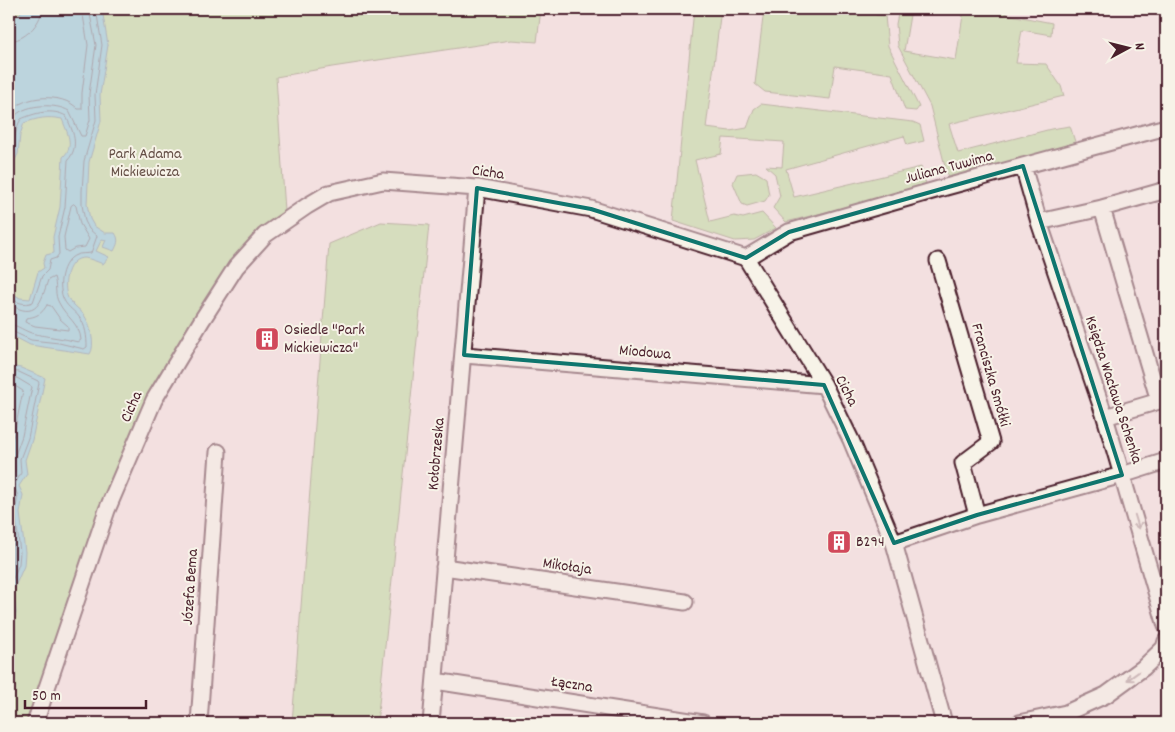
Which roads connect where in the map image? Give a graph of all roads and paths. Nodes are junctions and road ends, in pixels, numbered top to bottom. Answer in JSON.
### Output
{"nodes":[{"id":1,"x":1166,"y":127,"type":"edge"},
{"id":2,"x":1023,"y":166,"type":"junction"},
{"id":3,"x":477,"y":188,"type":"junction"},
{"id":4,"x":1166,"y":190,"type":"edge"},
{"id":5,"x":1102,"y":208,"type":"junction"},
{"id":6,"x":1039,"y":222,"type":"junction"},
{"id":7,"x":746,"y":258,"type":"junction"},
{"id":8,"x":938,"y":261,"type":"dead end"},
{"id":9,"x":464,"y":355,"type":"junction"},
{"id":10,"x":824,"y":385,"type":"junction"},
{"id":11,"x":1163,"y":400,"type":"edge"},
{"id":12,"x":1105,"y":417,"type":"junction"},
{"id":13,"x":218,"y":452,"type":"dead end"},
{"id":14,"x":1166,"y":462,"type":"edge"},
{"id":15,"x":1122,"y":476,"type":"junction"},
{"id":16,"x":977,"y":515,"type":"junction"},
{"id":17,"x":894,"y":543,"type":"junction"},
{"id":18,"x":444,"y":567,"type":"junction"},
{"id":19,"x":686,"y":602,"type":"dead end"},
{"id":20,"x":1166,"y":626,"type":"edge"},
{"id":21,"x":1166,"y":641,"type":"edge"},
{"id":22,"x":435,"y":681,"type":"junction"},
{"id":23,"x":35,"y":723,"type":"edge"},
{"id":24,"x":199,"y":723,"type":"edge"},
{"id":25,"x":432,"y":723,"type":"edge"},
{"id":26,"x":703,"y":723,"type":"edge"},
{"id":27,"x":942,"y":723,"type":"edge"},
{"id":28,"x":1019,"y":723,"type":"edge"}],
"edges":[{"from":1,"to":2,"type":"street","name":"Juliana Tuwima"},
{"from":2,"to":6,"type":"street","name":"Księdza Wacława Schenka"},
{"from":2,"to":7,"type":"street","name":"Juliana Tuwima"},
{"from":3,"to":7,"type":"street","name":"Cicha"},
{"from":3,"to":9,"type":"street","name":"Kołobrzeska"},
{"from":3,"to":23,"type":"street","name":"Cicha"},
{"from":4,"to":5,"type":"street"},
{"from":5,"to":6,"type":"street"},
{"from":5,"to":11,"type":"street"},
{"from":6,"to":12,"type":"street","name":"Księdza Wacława Schenka"},
{"from":7,"to":10,"type":"street","name":"Cicha"},
{"from":8,"to":16,"type":"street","name":"Franciszka Smółki"},
{"from":9,"to":10,"type":"street","name":"Miodowa"},
{"from":9,"to":18,"type":"street","name":"Kołobrzeska"},
{"from":10,"to":17,"type":"street","name":"Cicha"},
{"from":11,"to":12,"type":"street"},
{"from":12,"to":15,"type":"street","name":"Księdza Wacława Schenka"},
{"from":13,"to":24,"type":"street","name":"Józefa Bema"},
{"from":14,"to":15,"type":"street"},
{"from":15,"to":16,"type":"street"},
{"from":15,"to":20,"type":"street","name":"Księdza Wacława Schenka","one_way":true},
{"from":16,"to":17,"type":"street"},
{"from":17,"to":27,"type":"street","name":"Cicha"},
{"from":18,"to":19,"type":"street","name":"Mikołaja"},
{"from":18,"to":22,"type":"street","name":"Kołobrzeska"},
{"from":21,"to":28,"type":"street","one_way":true},
{"from":22,"to":25,"type":"street","name":"Kołobrzeska"},
{"from":22,"to":26,"type":"street","name":"Łączna"}]}
